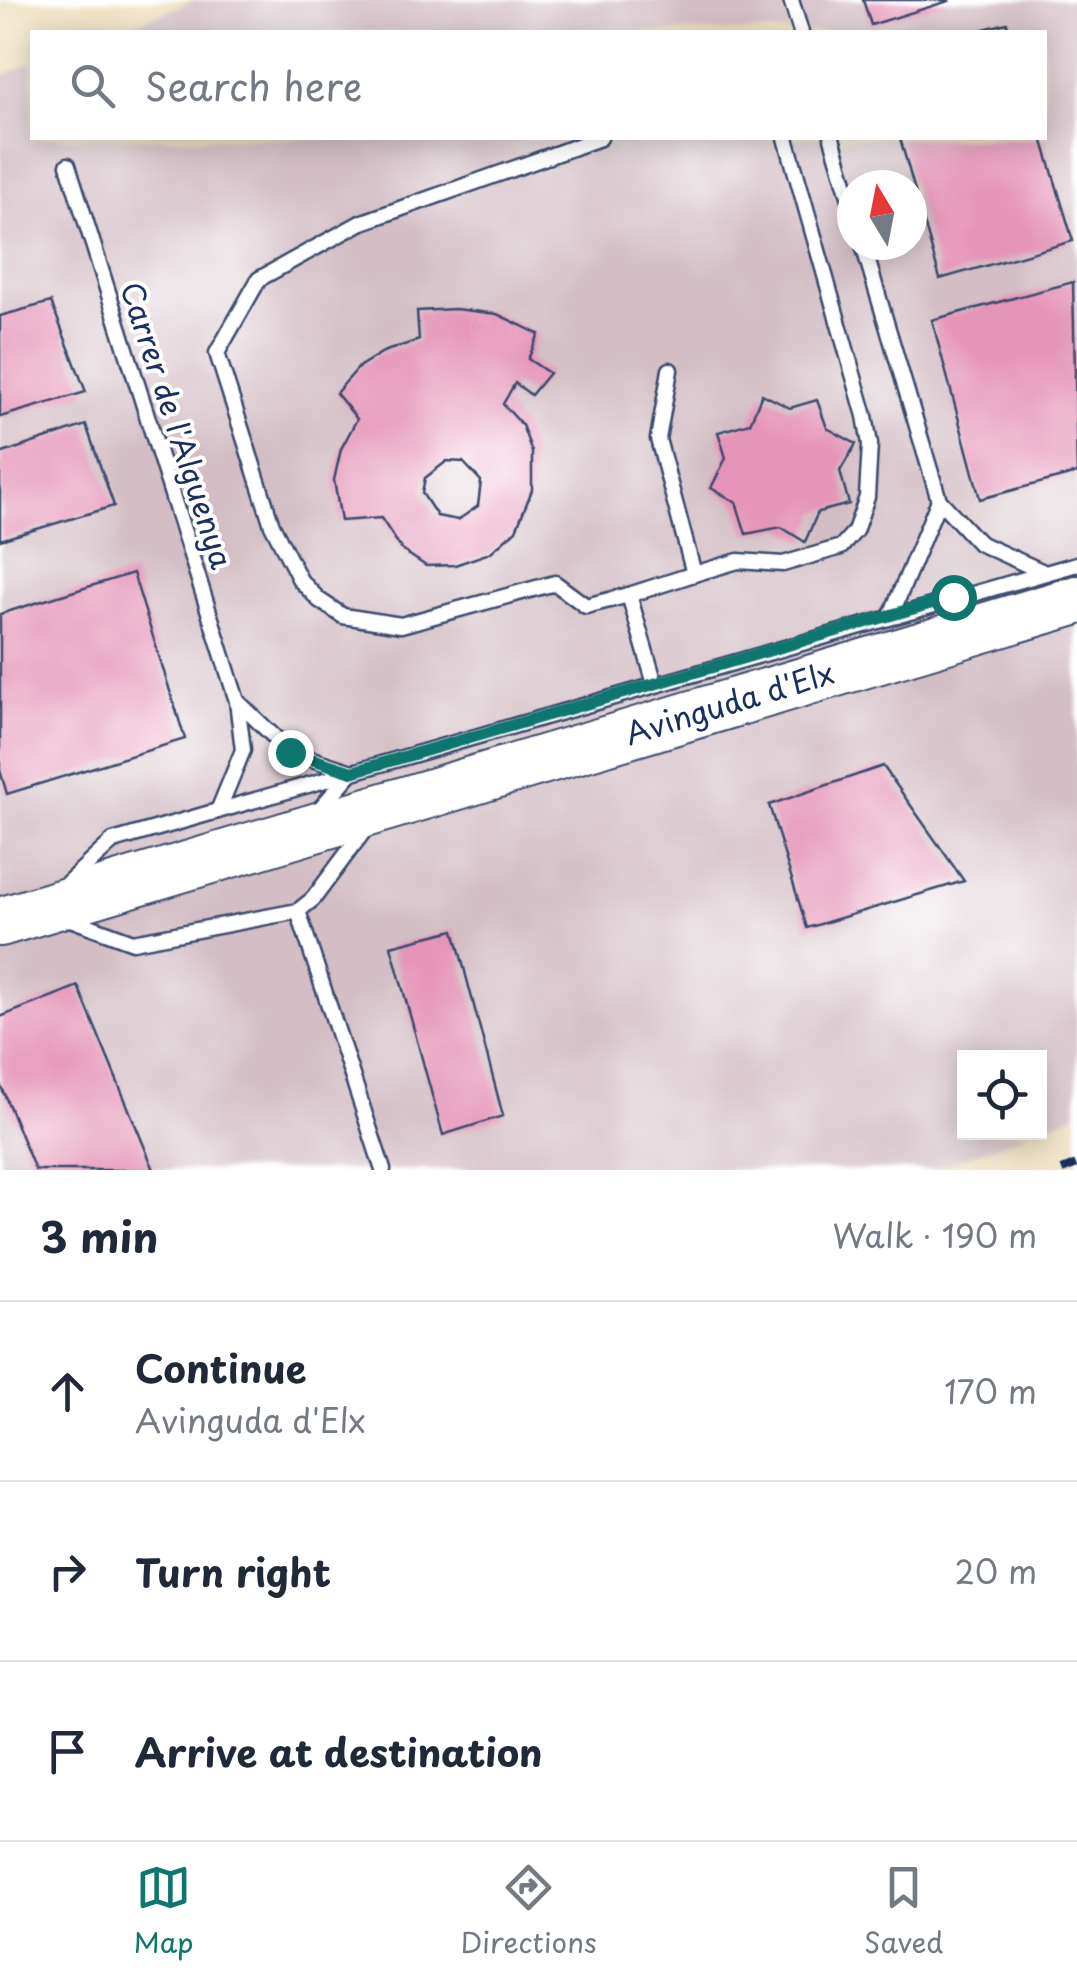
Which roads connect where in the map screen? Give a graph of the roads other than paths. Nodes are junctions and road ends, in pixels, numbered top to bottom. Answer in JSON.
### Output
{"nodes":[{"id":1,"x":791,"y":0,"type":"edge"},
{"id":2,"x":800,"y":30,"type":"edge"},
{"id":3,"x":594,"y":140,"type":"edge"},
{"id":4,"x":787,"y":140,"type":"edge"},
{"id":5,"x":833,"y":140,"type":"edge"},
{"id":6,"x":68,"y":164,"type":"dead end"},
{"id":7,"x":841,"y":170,"type":"edge"},
{"id":8,"x":867,"y":260,"type":"edge"},
{"id":9,"x":670,"y":370,"type":"dead end"},
{"id":10,"x":938,"y":500,"type":"junction"},
{"id":11,"x":1077,"y":564,"type":"edge"},
{"id":12,"x":694,"y":574,"type":"junction"},
{"id":13,"x":1059,"y":586,"type":"edge"},
{"id":14,"x":630,"y":595,"type":"junction"},
{"id":15,"x":953,"y":597,"type":"junction"},
{"id":16,"x":1020,"y":614,"type":"junction"},
{"id":17,"x":891,"y":615,"type":"junction"},
{"id":18,"x":655,"y":684,"type":"junction"},
{"id":19,"x":237,"y":701,"type":"junction"},
{"id":20,"x":367,"y":789,"type":"junction"},
{"id":21,"x":218,"y":811,"type":"junction"},
{"id":22,"x":298,"y":911,"type":"junction"},
{"id":23,"x":20,"y":915,"type":"edge"},
{"id":24,"x":383,"y":1170,"type":"edge"}],
"edges":[{"from":1,"to":2,"type":"lane"},
{"from":3,"to":14,"type":"lane"},
{"from":4,"to":12,"type":"lane"},
{"from":5,"to":7,"type":"lane"},
{"from":6,"to":19,"type":"lane","name":"Carrer de l'Alguenya"},
{"from":8,"to":10,"type":"lane"},
{"from":9,"to":12,"type":"lane"},
{"from":10,"to":13,"type":"lane"},
{"from":10,"to":17,"type":"lane"},
{"from":11,"to":13,"type":"lane","name":"Avinguda d'Elx"},
{"from":12,"to":14,"type":"lane"},
{"from":13,"to":15,"type":"lane","name":"Avinguda d'Elx"},
{"from":13,"to":16,"type":"highway","name":"Avinguda d'Elx"},
{"from":14,"to":18,"type":"lane"},
{"from":15,"to":16,"type":"lane"},
{"from":15,"to":17,"type":"lane","name":"Avinguda d'Elx"},
{"from":16,"to":20,"type":"highway","name":"Avinguda d'Elx"},
{"from":17,"to":18,"type":"lane","name":"Avinguda d'Elx"},
{"from":18,"to":20,"type":"lane","name":"Avinguda d'Elx"},
{"from":19,"to":20,"type":"lane"},
{"from":19,"to":21,"type":"lane","name":"Carrer de l'Alguenya"},
{"from":20,"to":21,"type":"lane","name":"Avinguda d'Elx"},
{"from":20,"to":22,"type":"lane"},
{"from":20,"to":23,"type":"highway","name":"Avinguda d'Elx"},
{"from":21,"to":23,"type":"lane","name":"Avinguda d'Elx"},
{"from":22,"to":23,"type":"lane"},
{"from":22,"to":24,"type":"lane"}]}
